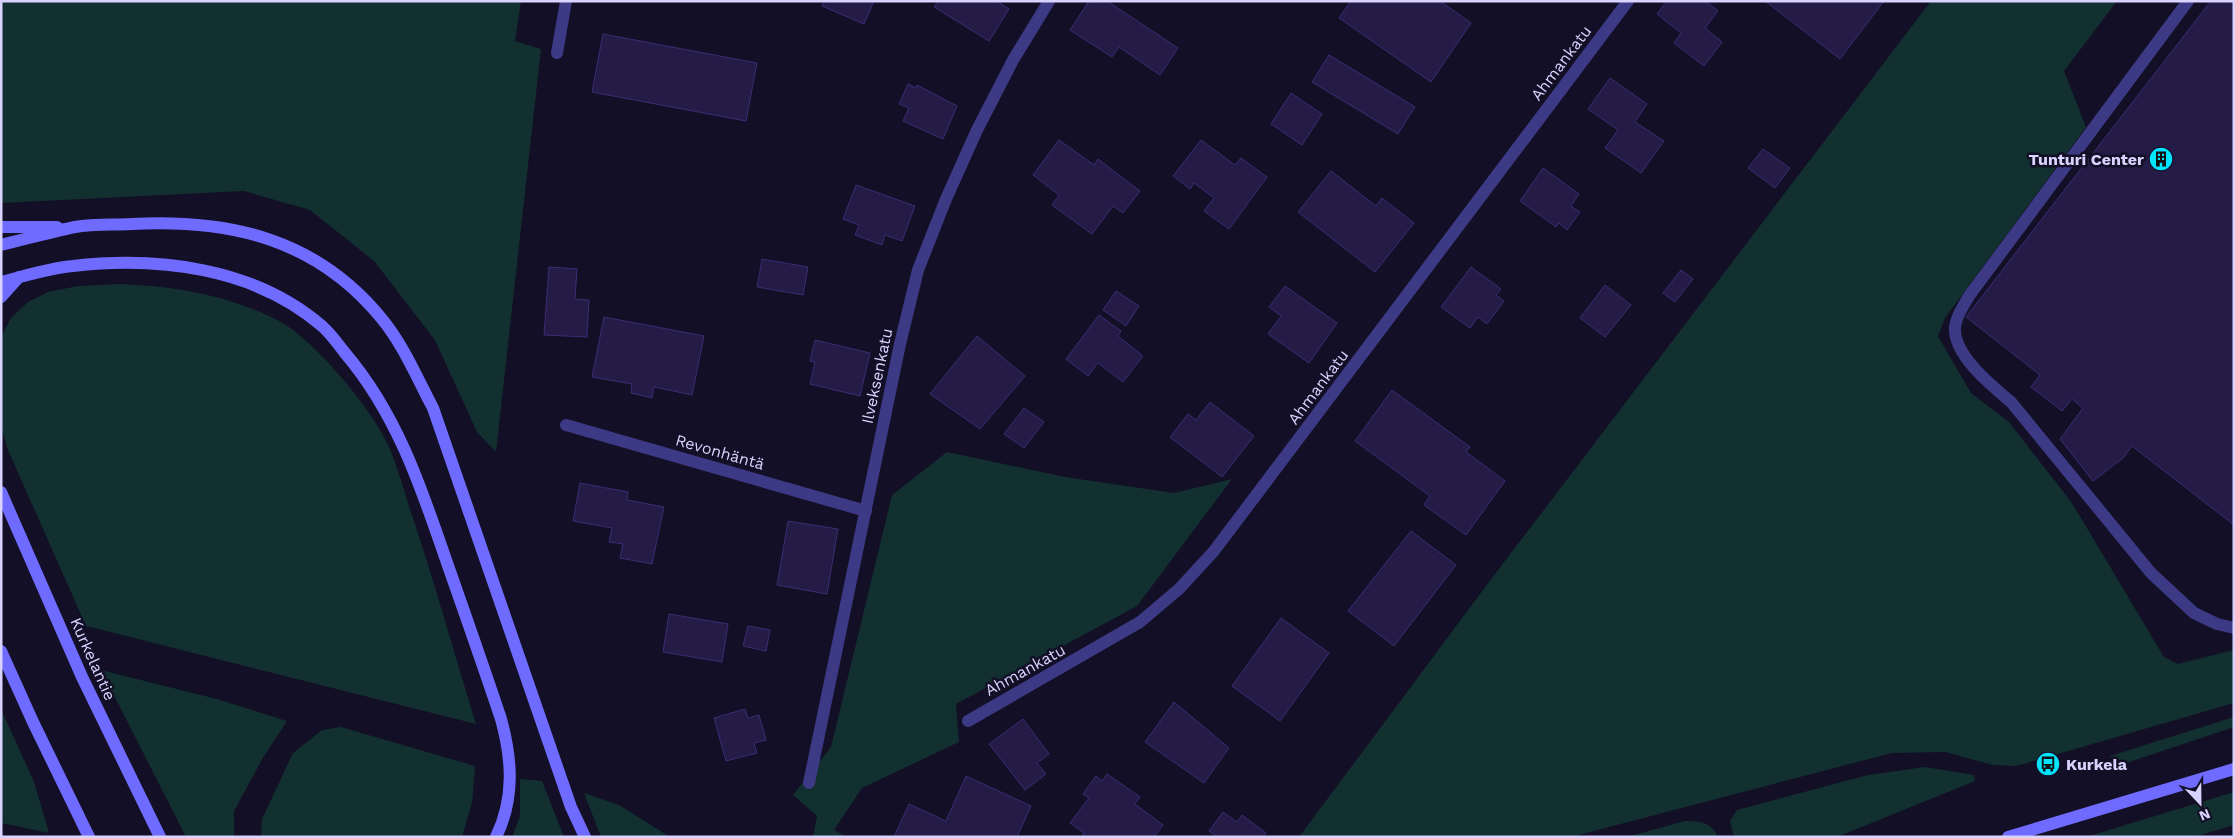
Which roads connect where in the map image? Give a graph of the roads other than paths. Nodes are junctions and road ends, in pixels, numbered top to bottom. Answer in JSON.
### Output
{"nodes":[{"id":1,"x":566,"y":1,"type":"edge"},
{"id":2,"x":1049,"y":1,"type":"edge"},
{"id":3,"x":1628,"y":1,"type":"edge"},
{"id":4,"x":2188,"y":1,"type":"edge"},
{"id":5,"x":557,"y":53,"type":"dead end"},
{"id":6,"x":1,"y":227,"type":"edge"},
{"id":7,"x":77,"y":227,"type":"junction"},
{"id":8,"x":1,"y":245,"type":"edge"},
{"id":9,"x":20,"y":277,"type":"junction"},
{"id":10,"x":1,"y":282,"type":"edge"},
{"id":11,"x":1,"y":297,"type":"edge"},
{"id":12,"x":566,"y":425,"type":"dead end"},
{"id":13,"x":1,"y":492,"type":"edge"},
{"id":14,"x":866,"y":511,"type":"junction"},
{"id":15,"x":2234,"y":628,"type":"edge"},
{"id":16,"x":1,"y":651,"type":"edge"},
{"id":17,"x":968,"y":721,"type":"dead end"},
{"id":18,"x":2234,"y":769,"type":"edge"},
{"id":19,"x":809,"y":783,"type":"dead end"},
{"id":20,"x":89,"y":837,"type":"edge"},
{"id":21,"x":160,"y":837,"type":"edge"},
{"id":22,"x":496,"y":837,"type":"edge"},
{"id":23,"x":585,"y":837,"type":"edge"},
{"id":24,"x":2008,"y":837,"type":"edge"}],
"edges":[{"from":1,"to":5,"type":"street"},
{"from":2,"to":14,"type":"street","name":"Ilveksenkatu"},
{"from":3,"to":17,"type":"street","name":"Ahmankatu"},
{"from":4,"to":15,"type":"street"},
{"from":6,"to":7,"type":"main road"},
{"from":7,"to":8,"type":"main road"},
{"from":7,"to":23,"type":"main road"},
{"from":9,"to":10,"type":"main road"},
{"from":9,"to":11,"type":"main road"},
{"from":9,"to":22,"type":"main road"},
{"from":12,"to":14,"type":"street","name":"Revonhäntä"},
{"from":13,"to":21,"type":"main road","name":"Kurkelantie"},
{"from":14,"to":19,"type":"street","name":"Ilveksenkatu"},
{"from":16,"to":20,"type":"main road"},
{"from":18,"to":24,"type":"main road"}]}
